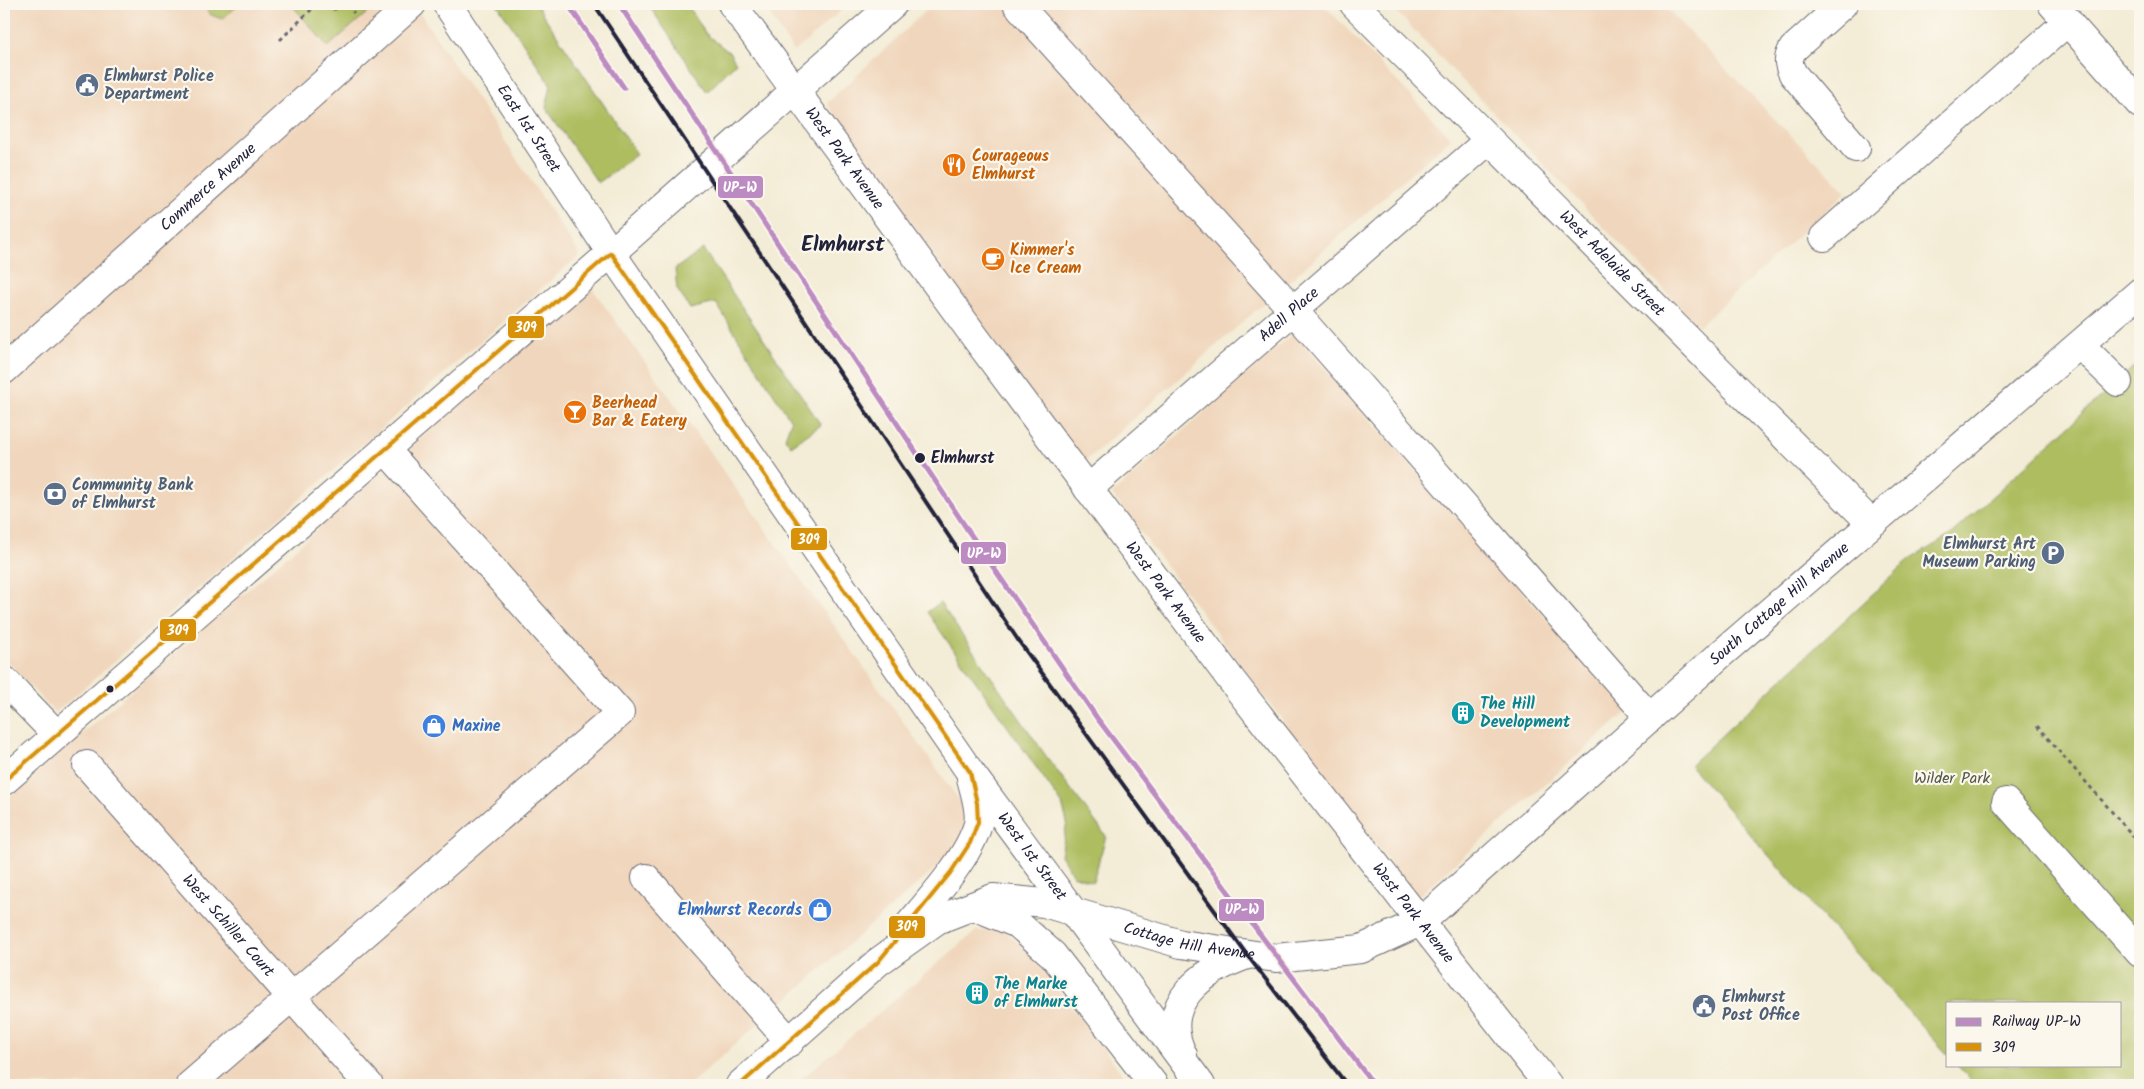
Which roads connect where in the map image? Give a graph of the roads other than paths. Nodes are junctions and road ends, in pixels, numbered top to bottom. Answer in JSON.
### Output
{"nodes":[{"id":1,"x":412,"y":4,"type":"edge"},
{"id":2,"x":447,"y":4,"type":"edge"},
{"id":3,"x":732,"y":4,"type":"edge"},
{"id":4,"x":894,"y":4,"type":"edge"},
{"id":5,"x":1018,"y":4,"type":"edge"},
{"id":6,"x":1354,"y":4,"type":"edge"},
{"id":7,"x":1843,"y":4,"type":"edge"},
{"id":8,"x":2060,"y":12,"type":"edge"},
{"id":9,"x":795,"y":92,"type":"junction"},
{"id":10,"x":2140,"y":104,"type":"edge"},
{"id":11,"x":1489,"y":140,"type":"junction"},
{"id":12,"x":1856,"y":148,"type":"dead end"},
{"id":13,"x":1824,"y":237,"type":"dead end"},
{"id":14,"x":611,"y":253,"type":"junction"},
{"id":15,"x":2140,"y":292,"type":"edge"},
{"id":16,"x":1293,"y":310,"type":"junction"},
{"id":17,"x":2080,"y":345,"type":"junction"},
{"id":18,"x":4,"y":370,"type":"edge"},
{"id":19,"x":2118,"y":382,"type":"dead end"},
{"id":20,"x":385,"y":449,"type":"junction"},
{"id":21,"x":1088,"y":489,"type":"junction"},
{"id":22,"x":1871,"y":523,"type":"junction"},
{"id":23,"x":4,"y":680,"type":"edge"},
{"id":24,"x":1650,"y":718,"type":"junction"},
{"id":25,"x":56,"y":734,"type":"junction"},
{"id":26,"x":87,"y":766,"type":"dead end"},
{"id":27,"x":970,"y":772,"type":"junction"},
{"id":28,"x":4,"y":781,"type":"edge"},
{"id":29,"x":2006,"y":802,"type":"dead end"},
{"id":30,"x":646,"y":878,"type":"dead end"},
{"id":31,"x":974,"y":906,"type":"junction"},
{"id":32,"x":1072,"y":912,"type":"junction"},
{"id":33,"x":1422,"y":921,"type":"junction"},
{"id":34,"x":2140,"y":954,"type":"edge"},
{"id":35,"x":1247,"y":955,"type":"junction"},
{"id":36,"x":878,"y":962,"type":"junction"},
{"id":37,"x":291,"y":997,"type":"junction"},
{"id":38,"x":790,"y":1042,"type":"junction"},
{"id":39,"x":1196,"y":1079,"type":"edge"},
{"id":40,"x":190,"y":1085,"type":"edge"},
{"id":41,"x":369,"y":1085,"type":"edge"},
{"id":42,"x":740,"y":1085,"type":"edge"},
{"id":43,"x":1154,"y":1085,"type":"edge"},
{"id":44,"x":1548,"y":1085,"type":"edge"}],
"edges":[{"from":1,"to":18,"type":"street","name":"Commerce Avenue"},
{"from":2,"to":14,"type":"street","name":"East 1st Street"},
{"from":3,"to":9,"type":"street","name":"West Park Avenue"},
{"from":4,"to":9,"type":"street"},
{"from":5,"to":16,"type":"street"},
{"from":6,"to":11,"type":"street","name":"West Adelaide Street"},
{"from":7,"to":12,"type":"street"},
{"from":8,"to":10,"type":"street"},
{"from":8,"to":13,"type":"street"},
{"from":9,"to":14,"type":"street"},
{"from":9,"to":21,"type":"street","name":"West Park Avenue"},
{"from":11,"to":16,"type":"street","name":"Adell Place"},
{"from":11,"to":22,"type":"street","name":"West Adelaide Street"},
{"from":14,"to":20,"type":"street"},
{"from":14,"to":27,"type":"street","name":"West 1st Street"},
{"from":15,"to":17,"type":"street","name":"South Cottage Hill Avenue"},
{"from":16,"to":21,"type":"street","name":"Adell Place"},
{"from":16,"to":24,"type":"street"},
{"from":17,"to":19,"type":"street"},
{"from":17,"to":22,"type":"street","name":"South Cottage Hill Avenue"},
{"from":20,"to":25,"type":"street"},
{"from":20,"to":37,"type":"street"},
{"from":21,"to":33,"type":"street","name":"West Park Avenue"},
{"from":22,"to":24,"type":"street","name":"South Cottage Hill Avenue"},
{"from":23,"to":25,"type":"street"},
{"from":24,"to":33,"type":"street","name":"South Cottage Hill Avenue"},
{"from":25,"to":28,"type":"street"},
{"from":26,"to":37,"type":"street","name":"West Schiller Court"},
{"from":27,"to":32,"type":"street","name":"West 1st Street"},
{"from":27,"to":36,"type":"street"},
{"from":29,"to":34,"type":"street"},
{"from":30,"to":38,"type":"street"},
{"from":31,"to":32,"type":"street","name":"Cottage Hill Avenue"},
{"from":31,"to":36,"type":"street","name":"Cottage Hill Avenue"},
{"from":31,"to":43,"type":"street"},
{"from":32,"to":35,"type":"street","name":"Cottage Hill Avenue"},
{"from":32,"to":39,"type":"street","name":"West 1st Street"},
{"from":33,"to":35,"type":"street","name":"Cottage Hill Avenue"},
{"from":33,"to":44,"type":"street","name":"West Park Avenue"},
{"from":35,"to":39,"type":"street"},
{"from":36,"to":38,"type":"street"},
{"from":37,"to":40,"type":"street"},
{"from":37,"to":41,"type":"street","name":"West Schiller Court"},
{"from":38,"to":42,"type":"street"}]}
